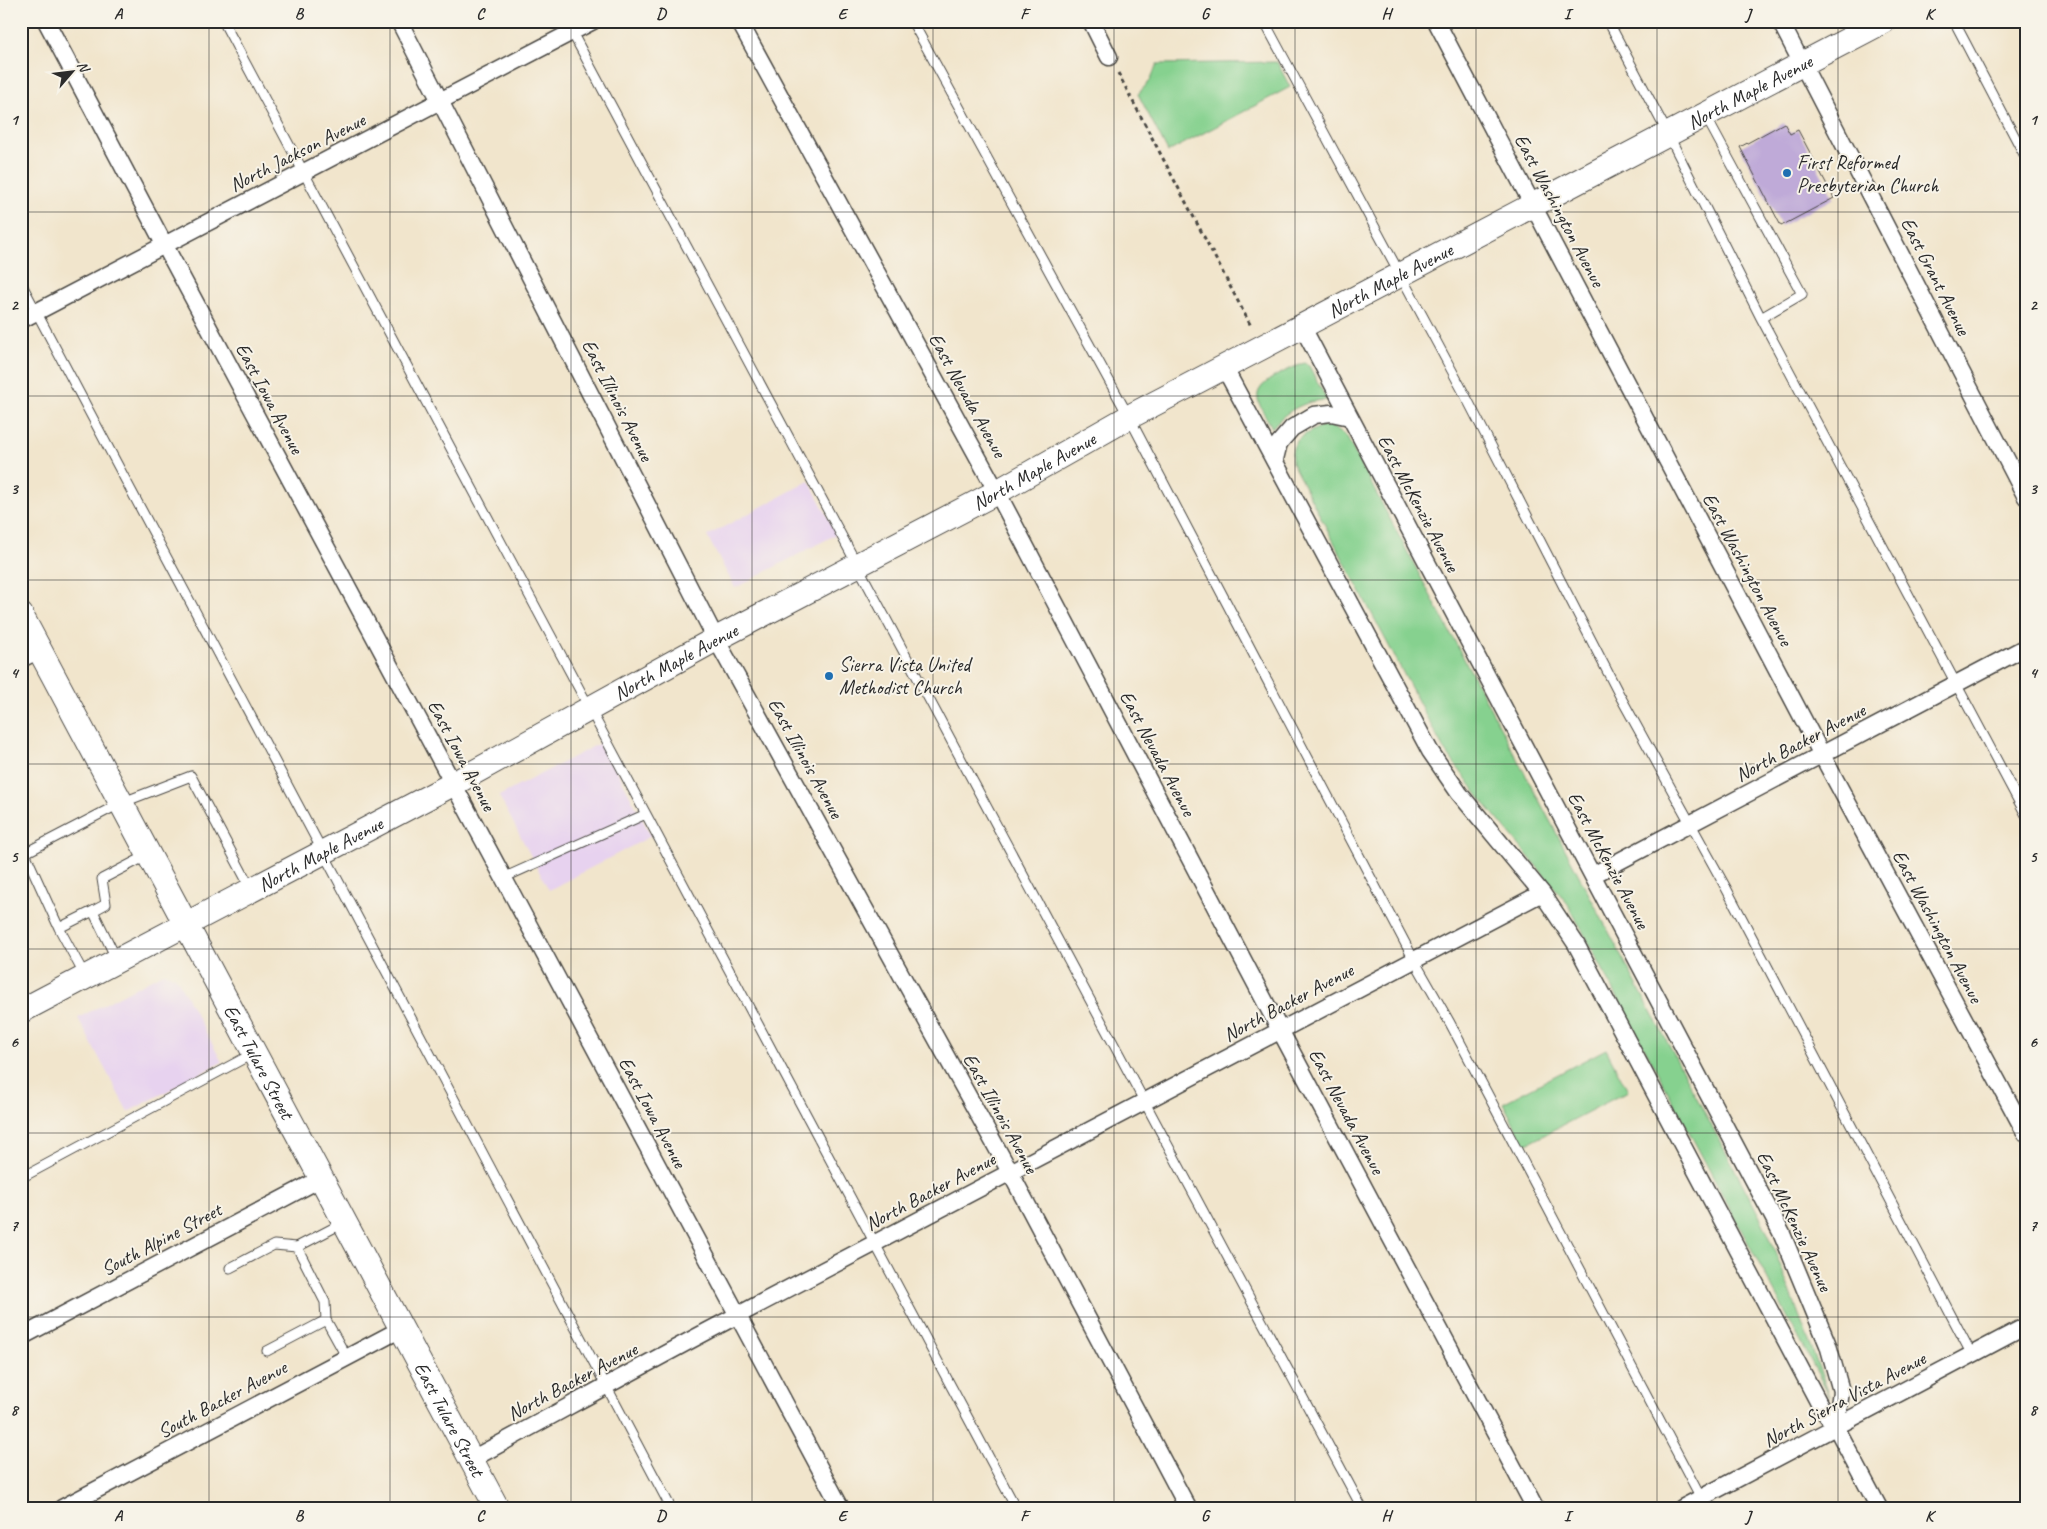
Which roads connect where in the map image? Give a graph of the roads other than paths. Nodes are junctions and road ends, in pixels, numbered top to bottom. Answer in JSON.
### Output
{"nodes":[{"id":1,"x":46,"y":21,"type":"edge"},
{"id":2,"x":222,"y":21,"type":"edge"},
{"id":3,"x":399,"y":21,"type":"edge"},
{"id":4,"x":593,"y":21,"type":"edge"},
{"id":5,"x":739,"y":21,"type":"edge"},
{"id":6,"x":912,"y":21,"type":"edge"},
{"id":7,"x":1091,"y":21,"type":"edge"},
{"id":8,"x":1264,"y":21,"type":"edge"},
{"id":9,"x":1436,"y":21,"type":"edge"},
{"id":10,"x":1608,"y":21,"type":"edge"},
{"id":11,"x":1780,"y":21,"type":"edge"},
{"id":12,"x":1884,"y":21,"type":"edge"},
{"id":13,"x":1954,"y":21,"type":"edge"},
{"id":14,"x":569,"y":27,"type":"edge"},
{"id":15,"x":1109,"y":57,"type":"road end"},
{"id":16,"x":1803,"y":64,"type":"junction"},
{"id":17,"x":442,"y":101,"type":"junction"},
{"id":18,"x":1705,"y":115,"type":"junction"},
{"id":19,"x":1668,"y":134,"type":"junction"},
{"id":20,"x":2026,"y":158,"type":"edge"},
{"id":21,"x":304,"y":172,"type":"junction"},
{"id":22,"x":1533,"y":205,"type":"junction"},
{"id":23,"x":164,"y":244,"type":"junction"},
{"id":24,"x":1400,"y":275,"type":"junction"},
{"id":25,"x":21,"y":283,"type":"edge"},
{"id":26,"x":36,"y":312,"type":"junction"},
{"id":27,"x":1761,"y":318,"type":"junction"},
{"id":28,"x":21,"y":320,"type":"edge"},
{"id":29,"x":1302,"y":326,"type":"junction"},
{"id":30,"x":1224,"y":367,"type":"junction"},
{"id":31,"x":1129,"y":417,"type":"junction"},
{"id":32,"x":1350,"y":418,"type":"junction"},
{"id":33,"x":1274,"y":459,"type":"junction"},
{"id":34,"x":997,"y":492,"type":"junction"},
{"id":35,"x":2026,"y":497,"type":"edge"},
{"id":36,"x":857,"y":565,"type":"junction"},
{"id":37,"x":21,"y":615,"type":"edge"},
{"id":38,"x":716,"y":639,"type":"junction"},
{"id":39,"x":2026,"y":647,"type":"edge"},
{"id":40,"x":30,"y":654,"type":"edge"},
{"id":41,"x":1955,"y":684,"type":"junction"},
{"id":42,"x":590,"y":709,"type":"junction"},
{"id":43,"x":1822,"y":755,"type":"junction"},
{"id":44,"x":453,"y":784,"type":"junction"},
{"id":45,"x":121,"y":803,"type":"junction"},
{"id":46,"x":646,"y":814,"type":"junction"},
{"id":47,"x":2026,"y":815,"type":"edge"},
{"id":48,"x":1692,"y":823,"type":"junction"},
{"id":49,"x":323,"y":852,"type":"junction"},
{"id":50,"x":148,"y":855,"type":"junction"},
{"id":51,"x":1593,"y":874,"type":"junction"},
{"id":52,"x":503,"y":878,"type":"junction"},
{"id":53,"x":251,"y":890,"type":"junction"},
{"id":54,"x":1542,"y":892,"type":"junction"},
{"id":55,"x":93,"y":911,"type":"junction"},
{"id":56,"x":185,"y":924,"type":"junction"},
{"id":57,"x":59,"y":928,"type":"junction"},
{"id":58,"x":117,"y":960,"type":"junction"},
{"id":59,"x":1414,"y":960,"type":"junction"},
{"id":60,"x":85,"y":977,"type":"junction"},
{"id":61,"x":21,"y":1011,"type":"edge"},
{"id":62,"x":1280,"y":1030,"type":"junction"},
{"id":63,"x":254,"y":1053,"type":"junction"},
{"id":64,"x":1144,"y":1101,"type":"junction"},
{"id":65,"x":2026,"y":1134,"type":"edge"},
{"id":66,"x":1010,"y":1172,"type":"junction"},
{"id":67,"x":21,"y":1178,"type":"edge"},
{"id":68,"x":322,"y":1178,"type":"junction"},
{"id":69,"x":345,"y":1222,"type":"junction"},
{"id":70,"x":875,"y":1245,"type":"junction"},
{"id":71,"x":297,"y":1247,"type":"junction"},
{"id":72,"x":230,"y":1268,"type":"dead end"},
{"id":73,"x":737,"y":1315,"type":"junction"},
{"id":74,"x":326,"y":1320,"type":"junction"},
{"id":75,"x":2026,"y":1326,"type":"edge"},
{"id":76,"x":401,"y":1329,"type":"junction"},
{"id":77,"x":21,"y":1337,"type":"edge"},
{"id":78,"x":267,"y":1351,"type":"dead end"},
{"id":79,"x":1972,"y":1355,"type":"junction"},
{"id":80,"x":347,"y":1358,"type":"junction"},
{"id":81,"x":607,"y":1387,"type":"junction"},
{"id":82,"x":1836,"y":1427,"type":"junction"},
{"id":83,"x":472,"y":1459,"type":"junction"},
{"id":84,"x":1701,"y":1498,"type":"junction"},
{"id":85,"x":62,"y":1508,"type":"edge"},
{"id":86,"x":497,"y":1508,"type":"edge"},
{"id":87,"x":671,"y":1508,"type":"edge"},
{"id":88,"x":841,"y":1508,"type":"edge"},
{"id":89,"x":1016,"y":1508,"type":"edge"},
{"id":90,"x":1188,"y":1508,"type":"edge"},
{"id":91,"x":1362,"y":1508,"type":"edge"},
{"id":92,"x":1535,"y":1508,"type":"edge"},
{"id":93,"x":1682,"y":1508,"type":"edge"},
{"id":94,"x":1879,"y":1508,"type":"edge"}],
"edges":[{"from":1,"to":23,"type":"street","name":"East Iowa Avenue"},
{"from":2,"to":21,"type":"lane"},
{"from":3,"to":17,"type":"street","name":"East Illinois Avenue"},
{"from":4,"to":14,"type":"street","name":"North Jackson Avenue"},
{"from":5,"to":34,"type":"street","name":"East Nevada Avenue"},
{"from":6,"to":31,"type":"lane"},
{"from":7,"to":15,"type":"street"},
{"from":8,"to":24,"type":"lane"},
{"from":9,"to":22,"type":"street","name":"East Washington Avenue"},
{"from":10,"to":19,"type":"lane"},
{"from":11,"to":16,"type":"street","name":"East Grant Avenue"},
{"from":12,"to":16,"type":"main road","name":"North Maple Avenue"},
{"from":13,"to":20,"type":"lane"},
{"from":14,"to":17,"type":"street","name":"North Jackson Avenue"},
{"from":14,"to":36,"type":"lane"},
{"from":16,"to":18,"type":"main road","name":"North Maple Avenue"},
{"from":16,"to":35,"type":"street","name":"East Grant Avenue"},
{"from":17,"to":21,"type":"street","name":"North Jackson Avenue"},
{"from":17,"to":38,"type":"street","name":"East Illinois Avenue"},
{"from":18,"to":19,"type":"main road","name":"North Maple Avenue"},
{"from":18,"to":27,"type":"lane"},
{"from":19,"to":22,"type":"main road","name":"North Maple Avenue"},
{"from":19,"to":27,"type":"lane"},
{"from":21,"to":23,"type":"street","name":"North Jackson Avenue"},
{"from":21,"to":42,"type":"lane"},
{"from":22,"to":24,"type":"main road","name":"North Maple Avenue"},
{"from":22,"to":43,"type":"street","name":"East Washington Avenue"},
{"from":23,"to":26,"type":"street","name":"North Jackson Avenue"},
{"from":23,"to":44,"type":"street","name":"East Iowa Avenue"},
{"from":24,"to":29,"type":"main road","name":"North Maple Avenue"},
{"from":24,"to":48,"type":"lane"},
{"from":25,"to":26,"type":"lane"},
{"from":26,"to":28,"type":"street","name":"North Jackson Avenue"},
{"from":26,"to":49,"type":"lane"},
{"from":27,"to":41,"type":"lane"},
{"from":29,"to":30,"type":"main road","name":"North Maple Avenue"},
{"from":29,"to":32,"type":"street","name":"East McKenzie Avenue"},
{"from":30,"to":31,"type":"main road","name":"North Maple Avenue"},
{"from":30,"to":33,"type":"street"},
{"from":31,"to":34,"type":"main road","name":"North Maple Avenue"},
{"from":31,"to":59,"type":"lane"},
{"from":32,"to":33,"type":"street"},
{"from":32,"to":51,"type":"street","name":"East McKenzie Avenue"},
{"from":33,"to":54,"type":"street"},
{"from":34,"to":36,"type":"main road","name":"North Maple Avenue"},
{"from":34,"to":62,"type":"street","name":"East Nevada Avenue"},
{"from":36,"to":38,"type":"main road","name":"North Maple Avenue"},
{"from":36,"to":64,"type":"lane"},
{"from":37,"to":40,"type":"main road","name":"East Tulare Street"},
{"from":38,"to":42,"type":"main road","name":"North Maple Avenue"},
{"from":38,"to":66,"type":"street","name":"East Illinois Avenue"},
{"from":39,"to":41,"type":"street","name":"North Backer Avenue"},
{"from":40,"to":45,"type":"main road","name":"East Tulare Street"},
{"from":41,"to":43,"type":"street","name":"North Backer Avenue"},
{"from":41,"to":47,"type":"lane"},
{"from":42,"to":44,"type":"main road","name":"North Maple Avenue"},
{"from":42,"to":46,"type":"lane"},
{"from":43,"to":48,"type":"street","name":"North Backer Avenue"},
{"from":43,"to":65,"type":"street","name":"East Washington Avenue"},
{"from":44,"to":49,"type":"main road","name":"North Maple Avenue"},
{"from":44,"to":52,"type":"street","name":"East Iowa Avenue"},
{"from":45,"to":50,"type":"main road","name":"East Tulare Street"},
{"from":45,"to":53,"type":"lane"},
{"from":45,"to":57,"type":"lane"},
{"from":46,"to":52,"type":"lane"},
{"from":46,"to":70,"type":"lane"},
{"from":48,"to":51,"type":"street","name":"North Backer Avenue"},
{"from":48,"to":79,"type":"lane"},
{"from":49,"to":53,"type":"main road","name":"North Maple Avenue"},
{"from":49,"to":81,"type":"lane"},
{"from":50,"to":55,"type":"lane"},
{"from":50,"to":56,"type":"main road","name":"East Tulare Street"},
{"from":51,"to":82,"type":"street","name":"East McKenzie Avenue"},
{"from":52,"to":73,"type":"street","name":"East Iowa Avenue"},
{"from":53,"to":56,"type":"main road","name":"North Maple Avenue"},
{"from":54,"to":59,"type":"street","name":"North Backer Avenue"},
{"from":54,"to":82,"type":"street"},
{"from":55,"to":57,"type":"lane"},
{"from":55,"to":58,"type":"lane"},
{"from":56,"to":58,"type":"main road","name":"North Maple Avenue"},
{"from":56,"to":63,"type":"main road","name":"East Tulare Street"},
{"from":57,"to":60,"type":"lane"},
{"from":58,"to":60,"type":"main road","name":"North Maple Avenue"},
{"from":59,"to":62,"type":"street","name":"North Backer Avenue"},
{"from":59,"to":84,"type":"lane"},
{"from":60,"to":61,"type":"main road","name":"North Maple Avenue"},
{"from":62,"to":64,"type":"street","name":"North Backer Avenue"},
{"from":62,"to":92,"type":"street","name":"East Nevada Avenue"},
{"from":63,"to":67,"type":"lane"},
{"from":63,"to":68,"type":"main road","name":"East Tulare Street"},
{"from":64,"to":66,"type":"street","name":"North Backer Avenue"},
{"from":64,"to":91,"type":"lane"},
{"from":66,"to":70,"type":"street","name":"North Backer Avenue"},
{"from":66,"to":90,"type":"street","name":"East Illinois Avenue"},
{"from":68,"to":69,"type":"main road","name":"East Tulare Street"},
{"from":68,"to":77,"type":"street","name":"South Alpine Street"},
{"from":69,"to":71,"type":"lane"},
{"from":69,"to":76,"type":"main road","name":"East Tulare Street"},
{"from":70,"to":73,"type":"street","name":"North Backer Avenue"},
{"from":70,"to":89,"type":"lane"},
{"from":71,"to":72,"type":"lane"},
{"from":71,"to":74,"type":"lane"},
{"from":73,"to":81,"type":"street","name":"North Backer Avenue"},
{"from":73,"to":88,"type":"street","name":"East Iowa Avenue"},
{"from":74,"to":78,"type":"lane"},
{"from":74,"to":80,"type":"lane"},
{"from":75,"to":79,"type":"street","name":"North Sierra Vista Avenue"},
{"from":76,"to":80,"type":"street","name":"South Backer Avenue"},
{"from":76,"to":83,"type":"main road","name":"East Tulare Street"},
{"from":79,"to":82,"type":"street","name":"North Sierra Vista Avenue"},
{"from":80,"to":85,"type":"street","name":"South Backer Avenue"},
{"from":81,"to":83,"type":"street","name":"North Backer Avenue"},
{"from":81,"to":87,"type":"lane"},
{"from":82,"to":84,"type":"street","name":"North Sierra Vista Avenue"},
{"from":82,"to":94,"type":"street"},
{"from":83,"to":86,"type":"main road","name":"East Tulare Street"},
{"from":84,"to":93,"type":"street","name":"North Sierra Vista Avenue"}]}
